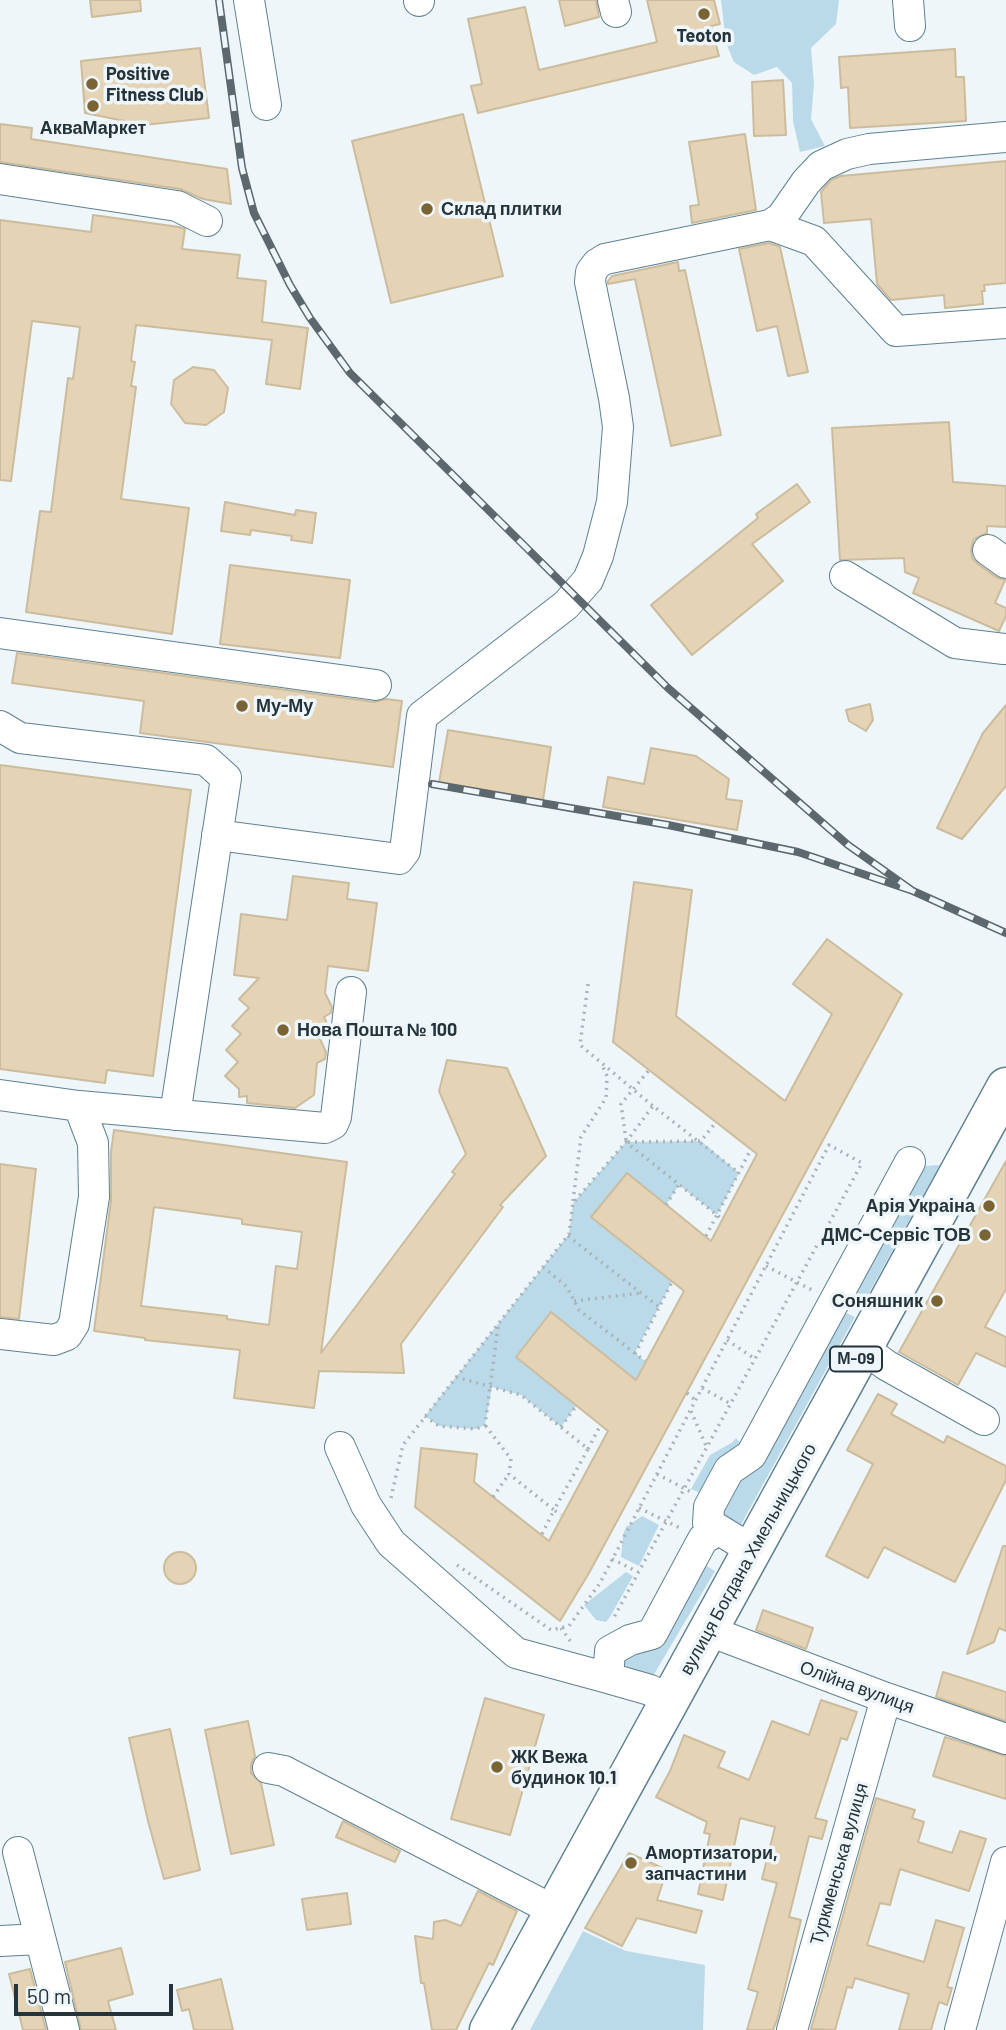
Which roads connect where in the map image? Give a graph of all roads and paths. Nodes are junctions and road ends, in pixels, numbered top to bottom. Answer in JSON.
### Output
{"nodes":[{"id":1,"x":249,"y":0,"type":"edge"},
{"id":2,"x":266,"y":105,"type":"dead end"},
{"id":3,"x":1006,"y":137,"type":"edge"},
{"id":4,"x":0,"y":179,"type":"edge"},
{"id":5,"x":207,"y":222,"type":"dead end"},
{"id":6,"x":771,"y":225,"type":"junction"},
{"id":7,"x":1006,"y":323,"type":"edge"},
{"id":8,"x":845,"y":576,"type":"dead end"},
{"id":9,"x":0,"y":633,"type":"edge"},
{"id":10,"x":1005,"y":649,"type":"edge"},
{"id":11,"x":376,"y":685,"type":"dead end"},
{"id":12,"x":0,"y":726,"type":"edge"},
{"id":13,"x":216,"y":835,"type":"junction"},
{"id":14,"x":588,"y":984,"type":"dead end"},
{"id":15,"x":351,"y":992,"type":"dead end"},
{"id":16,"x":602,"y":1063,"type":"junction"},
{"id":17,"x":649,"y":1070,"type":"dead end"},
{"id":18,"x":632,"y":1090,"type":"junction"},
{"id":19,"x":0,"y":1095,"type":"edge"},
{"id":20,"x":1003,"y":1099,"type":"edge"},
{"id":21,"x":79,"y":1106,"type":"junction"},
{"id":22,"x":653,"y":1106,"type":"junction"},
{"id":23,"x":175,"y":1115,"type":"junction"},
{"id":24,"x":716,"y":1122,"type":"dead end"},
{"id":25,"x":701,"y":1141,"type":"junction"},
{"id":26,"x":626,"y":1142,"type":"junction"},
{"id":27,"x":751,"y":1149,"type":"dead end"},
{"id":28,"x":910,"y":1162,"type":"dead end"},
{"id":29,"x":739,"y":1173,"type":"junction"},
{"id":30,"x":679,"y":1184,"type":"junction"},
{"id":31,"x":573,"y":1203,"type":"junction"},
{"id":32,"x":666,"y":1205,"type":"dead end"},
{"id":33,"x":717,"y":1215,"type":"junction"},
{"id":34,"x":722,"y":1219,"type":"dead end"},
{"id":35,"x":568,"y":1236,"type":"junction"},
{"id":36,"x":706,"y":1236,"type":"dead end"},
{"id":37,"x":543,"y":1267,"type":"junction"},
{"id":38,"x":672,"y":1282,"type":"dead end"},
{"id":39,"x":641,"y":1293,"type":"junction"},
{"id":40,"x":574,"y":1301,"type":"junction"},
{"id":41,"x":659,"y":1307,"type":"junction"},
{"id":42,"x":498,"y":1325,"type":"junction"},
{"id":43,"x":0,"y":1334,"type":"edge"},
{"id":44,"x":727,"y":1340,"type":"junction"},
{"id":45,"x":863,"y":1348,"type":"junction"},
{"id":46,"x":635,"y":1354,"type":"junction"},
{"id":47,"x":755,"y":1359,"type":"junction"},
{"id":48,"x":646,"y":1361,"type":"dead end"},
{"id":49,"x":456,"y":1377,"type":"junction"},
{"id":50,"x":491,"y":1387,"type":"junction"},
{"id":51,"x":702,"y":1388,"type":"junction"},
{"id":52,"x":687,"y":1393,"type":"dead end"},
{"id":53,"x":695,"y":1400,"type":"junction"},
{"id":54,"x":731,"y":1404,"type":"junction"},
{"id":55,"x":576,"y":1406,"type":"dead end"},
{"id":56,"x":691,"y":1409,"type":"junction"},
{"id":57,"x":425,"y":1416,"type":"junction"},
{"id":58,"x":984,"y":1420,"type":"dead end"},
{"id":59,"x":485,"y":1424,"type":"junction"},
{"id":60,"x":600,"y":1426,"type":"dead end"},
{"id":61,"x":561,"y":1427,"type":"junction"},
{"id":62,"x":340,"y":1447,"type":"dead end"},
{"id":63,"x":707,"y":1448,"type":"junction"},
{"id":64,"x":588,"y":1449,"type":"junction"},
{"id":65,"x":509,"y":1474,"type":"junction"},
{"id":66,"x":657,"y":1474,"type":"junction"},
{"id":67,"x":684,"y":1489,"type":"junction"},
{"id":68,"x":493,"y":1497,"type":"dead end"},
{"id":69,"x":390,"y":1504,"type":"dead end"},
{"id":70,"x":554,"y":1510,"type":"junction"},
{"id":71,"x":561,"y":1515,"type":"dead end"},
{"id":72,"x":715,"y":1516,"type":"junction"},
{"id":73,"x":542,"y":1534,"type":"dead end"},
{"id":74,"x":752,"y":1550,"type":"junction"},
{"id":75,"x":448,"y":1559,"type":"dead end"},
{"id":76,"x":612,"y":1559,"type":"junction"},
{"id":77,"x":638,"y":1572,"type":"junction"},
{"id":78,"x":608,"y":1627,"type":"dead end"},
{"id":79,"x":709,"y":1631,"type":"junction"},
{"id":80,"x":608,"y":1678,"type":"junction"},
{"id":81,"x":886,"y":1698,"type":"junction"},
{"id":82,"x":670,"y":1700,"type":"junction"},
{"id":83,"x":1006,"y":1739,"type":"edge"},
{"id":84,"x":268,"y":1768,"type":"dead end"},
{"id":85,"x":18,"y":1852,"type":"dead end"},
{"id":86,"x":1006,"y":1863,"type":"edge"},
{"id":87,"x":555,"y":1911,"type":"junction"},
{"id":88,"x":40,"y":1939,"type":"junction"},
{"id":89,"x":0,"y":1941,"type":"edge"},
{"id":90,"x":64,"y":2030,"type":"edge"},
{"id":91,"x":489,"y":2030,"type":"edge"},
{"id":92,"x":792,"y":2030,"type":"edge"},
{"id":93,"x":960,"y":2030,"type":"edge"}],
"edges":[{"from":1,"to":2,"type":"street"},
{"from":3,"to":6,"type":"street"},
{"from":4,"to":5,"type":"street"},
{"from":6,"to":7,"type":"street"},
{"from":6,"to":13,"type":"street"},
{"from":8,"to":10,"type":"street"},
{"from":9,"to":11,"type":"street"},
{"from":12,"to":13,"type":"street"},
{"from":13,"to":23,"type":"street"},
{"from":14,"to":16,"type":"path"},
{"from":15,"to":23,"type":"street"},
{"from":16,"to":18,"type":"path"},
{"from":16,"to":31,"type":"path"},
{"from":17,"to":18,"type":"path"},
{"from":18,"to":22,"type":"path"},
{"from":18,"to":26,"type":"path"},
{"from":19,"to":21,"type":"street"},
{"from":20,"to":45,"type":"main road","name":"вулиця Богдана Хмельницького","number":"М-09"},
{"from":21,"to":23,"type":"street"},
{"from":21,"to":43,"type":"street"},
{"from":22,"to":25,"type":"path"},
{"from":22,"to":26,"type":"path"},
{"from":24,"to":25,"type":"path"},
{"from":25,"to":26,"type":"path"},
{"from":25,"to":29,"type":"path"},
{"from":26,"to":30,"type":"path"},
{"from":26,"to":31,"type":"path"},
{"from":27,"to":29,"type":"path"},
{"from":28,"to":72,"type":"street"},
{"from":29,"to":33,"type":"path"},
{"from":30,"to":32,"type":"path"},
{"from":30,"to":33,"type":"path"},
{"from":31,"to":35,"type":"path"},
{"from":33,"to":34,"type":"path"},
{"from":33,"to":36,"type":"path"},
{"from":35,"to":37,"type":"path"},
{"from":35,"to":39,"type":"path"},
{"from":37,"to":40,"type":"path"},
{"from":37,"to":42,"type":"path"},
{"from":38,"to":41,"type":"path"},
{"from":39,"to":40,"type":"path"},
{"from":39,"to":41,"type":"path"},
{"from":40,"to":46,"type":"path"},
{"from":41,"to":46,"type":"path"},
{"from":42,"to":49,"type":"path"},
{"from":42,"to":50,"type":"path"},
{"from":44,"to":47,"type":"path"},
{"from":44,"to":47,"type":"path"},
{"from":44,"to":51,"type":"path"},
{"from":45,"to":58,"type":"street"},
{"from":45,"to":74,"type":"main road","name":"вулиця Богдана Хмельницького","number":"М-09"},
{"from":46,"to":48,"type":"path"},
{"from":47,"to":54,"type":"path"},
{"from":49,"to":50,"type":"path"},
{"from":49,"to":57,"type":"path"},
{"from":50,"to":59,"type":"path"},
{"from":50,"to":61,"type":"path"},
{"from":51,"to":53,"type":"path"},
{"from":51,"to":54,"type":"path"},
{"from":52,"to":53,"type":"path"},
{"from":53,"to":56,"type":"path"},
{"from":54,"to":63,"type":"path"},
{"from":55,"to":61,"type":"path"},
{"from":56,"to":63,"type":"path"},
{"from":56,"to":66,"type":"path"},
{"from":57,"to":59,"type":"path"},
{"from":57,"to":69,"type":"path"},
{"from":59,"to":65,"type":"path"},
{"from":60,"to":64,"type":"path"},
{"from":61,"to":64,"type":"path"},
{"from":62,"to":80,"type":"street"},
{"from":63,"to":67,"type":"path"},
{"from":64,"to":70,"type":"path"},
{"from":65,"to":68,"type":"path"},
{"from":65,"to":70,"type":"path"},
{"from":66,"to":67,"type":"path"},
{"from":66,"to":76,"type":"path"},
{"from":67,"to":72,"type":"path"},
{"from":67,"to":77,"type":"path"},
{"from":70,"to":71,"type":"path"},
{"from":70,"to":73,"type":"path"},
{"from":72,"to":74,"type":"street"},
{"from":72,"to":80,"type":"street"},
{"from":74,"to":79,"type":"main road","name":"вулиця Богдана Хмельницького","number":"М-09"},
{"from":75,"to":76,"type":"path"},
{"from":76,"to":77,"type":"path"},
{"from":77,"to":78,"type":"path"},
{"from":79,"to":81,"type":"street","name":"Олійна вулиця"},
{"from":79,"to":82,"type":"main road","name":"вулиця Богдана Хмельницького","number":"М-09"},
{"from":80,"to":82,"type":"street"},
{"from":81,"to":83,"type":"street","name":"Олійна вулиця"},
{"from":81,"to":92,"type":"street","name":"Туркменська вулиця"},
{"from":82,"to":87,"type":"main road","name":"вулиця Богдана Хмельницького","number":"М-09"},
{"from":84,"to":87,"type":"street"},
{"from":85,"to":88,"type":"street"},
{"from":86,"to":93,"type":"street"},
{"from":87,"to":91,"type":"main road","name":"вулиця Богдана Хмельницького","number":"М-09"},
{"from":88,"to":89,"type":"street"},
{"from":88,"to":90,"type":"street"}]}
